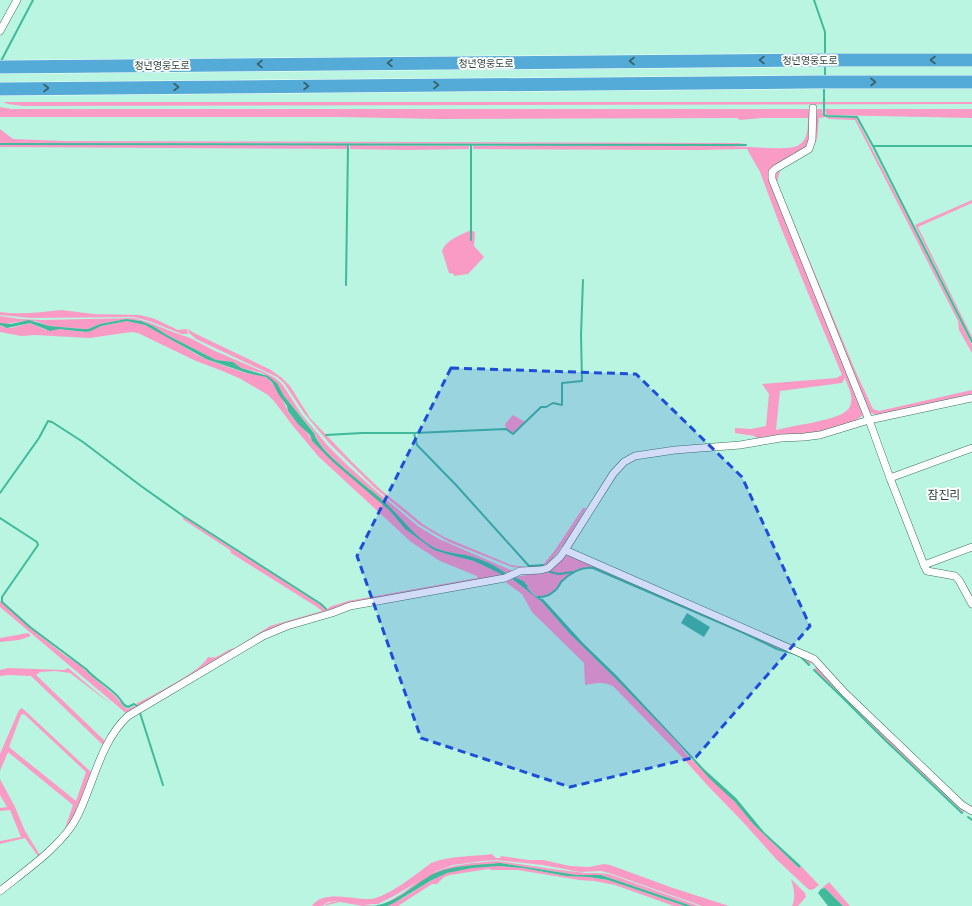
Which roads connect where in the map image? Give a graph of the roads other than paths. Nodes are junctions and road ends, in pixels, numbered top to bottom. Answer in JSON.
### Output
{"nodes":[{"id":1,"x":17,"y":0,"type":"edge"},
{"id":2,"x":0,"y":31,"type":"edge"},
{"id":3,"x":972,"y":60,"type":"edge"},
{"id":4,"x":0,"y":67,"type":"edge"},
{"id":5,"x":972,"y":82,"type":"edge"},
{"id":6,"x":3,"y":89,"type":"edge"},
{"id":7,"x":813,"y":108,"type":"dead end"},
{"id":8,"x":972,"y":398,"type":"edge"},
{"id":9,"x":869,"y":420,"type":"junction"},
{"id":10,"x":972,"y":448,"type":"edge"},
{"id":11,"x":890,"y":478,"type":"junction"},
{"id":12,"x":972,"y":547,"type":"edge"},
{"id":13,"x":565,"y":550,"type":"junction"},
{"id":14,"x":924,"y":565,"type":"junction"},
{"id":15,"x":972,"y":604,"type":"edge"},
{"id":16,"x":972,"y":811,"type":"edge"},
{"id":17,"x":0,"y":891,"type":"edge"}],
"edges":[{"from":1,"to":2,"type":"street"},
{"from":3,"to":4,"type":"highway","name":"청년영웅도로","one_way":true},
{"from":6,"to":5,"type":"highway","one_way":true},
{"from":7,"to":9,"type":"street"},
{"from":8,"to":9,"type":"street"},
{"from":9,"to":11,"type":"street"},
{"from":9,"to":13,"type":"street"},
{"from":10,"to":11,"type":"street"},
{"from":11,"to":14,"type":"street"},
{"from":12,"to":14,"type":"street"},
{"from":13,"to":16,"type":"street"},
{"from":13,"to":17,"type":"street"},
{"from":14,"to":15,"type":"street"}]}
